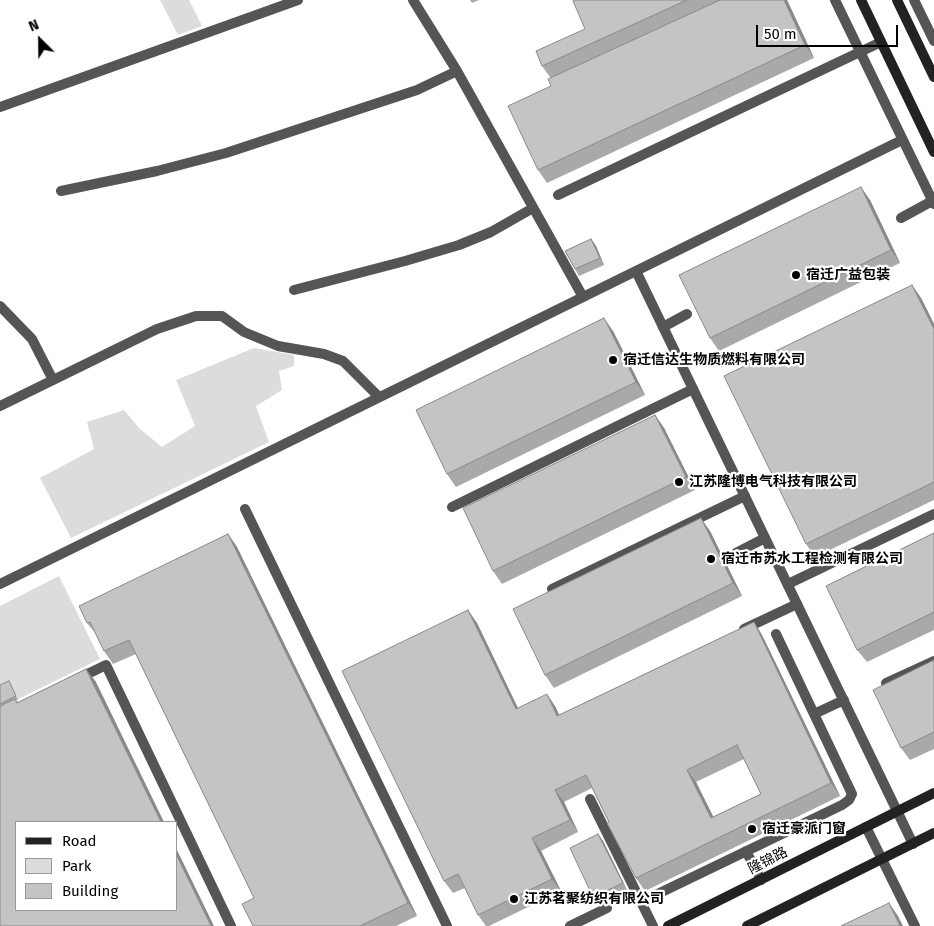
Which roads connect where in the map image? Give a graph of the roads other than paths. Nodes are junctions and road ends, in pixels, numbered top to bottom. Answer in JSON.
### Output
{"nodes":[{"id":1,"x":298,"y":0,"type":"edge"},
{"id":2,"x":413,"y":0,"type":"edge"},
{"id":3,"x":835,"y":0,"type":"edge"},
{"id":4,"x":861,"y":0,"type":"edge"},
{"id":5,"x":897,"y":0,"type":"edge"},
{"id":6,"x":914,"y":0,"type":"edge"},
{"id":7,"x":934,"y":41,"type":"edge"},
{"id":8,"x":881,"y":42,"type":"junction"},
{"id":9,"x":860,"y":52,"type":"junction"},
{"id":10,"x":457,"y":71,"type":"junction"},
{"id":11,"x":934,"y":77,"type":"edge"},
{"id":12,"x":0,"y":107,"type":"edge"},
{"id":13,"x":902,"y":140,"type":"junction"},
{"id":14,"x":934,"y":152,"type":"edge"},
{"id":15,"x":61,"y":192,"type":"dead end"},
{"id":16,"x":558,"y":195,"type":"dead end"},
{"id":17,"x":934,"y":202,"type":"edge"},
{"id":18,"x":533,"y":208,"type":"junction"},
{"id":19,"x":900,"y":218,"type":"dead end"},
{"id":20,"x":636,"y":271,"type":"junction"},
{"id":21,"x":294,"y":290,"type":"dead end"},
{"id":22,"x":583,"y":297,"type":"junction"},
{"id":23,"x":0,"y":306,"type":"edge"},
{"id":24,"x":687,"y":314,"type":"edge"},
{"id":25,"x":663,"y":327,"type":"junction"},
{"id":26,"x":53,"y":380,"type":"junction"},
{"id":27,"x":693,"y":389,"type":"junction"},
{"id":28,"x":379,"y":398,"type":"junction"},
{"id":29,"x":0,"y":406,"type":"edge"},
{"id":30,"x":745,"y":496,"type":"junction"},
{"id":31,"x":452,"y":507,"type":"dead end"},
{"id":32,"x":245,"y":509,"type":"dead end"},
{"id":33,"x":934,"y":514,"type":"edge"},
{"id":34,"x":765,"y":538,"type":"junction"},
{"id":35,"x":736,"y":552,"type":"dead end"},
{"id":36,"x":0,"y":584,"type":"edge"},
{"id":37,"x":788,"y":584,"type":"junction"},
{"id":38,"x":552,"y":589,"type":"edge"},
{"id":39,"x":797,"y":604,"type":"junction"},
{"id":40,"x":736,"y":633,"type":"edge"},
{"id":41,"x":776,"y":634,"type":"dead end"},
{"id":42,"x":934,"y":661,"type":"edge"},
{"id":43,"x":70,"y":682,"type":"edge"},
{"id":44,"x":886,"y":683,"type":"edge"},
{"id":45,"x":844,"y":700,"type":"junction"},
{"id":46,"x":814,"y":714,"type":"junction"},
{"id":47,"x":934,"y":793,"type":"edge"},
{"id":48,"x":590,"y":799,"type":"edge"},
{"id":49,"x":898,"y":811,"type":"junction"},
{"id":50,"x":866,"y":827,"type":"junction"},
{"id":51,"x":934,"y":833,"type":"edge"},
{"id":52,"x":913,"y":844,"type":"junction"},
{"id":53,"x":746,"y":851,"type":"junction"},
{"id":54,"x":882,"y":859,"type":"junction"},
{"id":55,"x":761,"y":880,"type":"junction"},
{"id":56,"x":641,"y":902,"type":"junction"},
{"id":57,"x":607,"y":908,"type":"dead end"},
{"id":58,"x":231,"y":926,"type":"edge"},
{"id":59,"x":447,"y":926,"type":"edge"},
{"id":60,"x":570,"y":926,"type":"edge"},
{"id":61,"x":653,"y":926,"type":"edge"},
{"id":62,"x":668,"y":926,"type":"edge"},
{"id":63,"x":747,"y":926,"type":"edge"},
{"id":64,"x":915,"y":926,"type":"edge"}],
"edges":[{"from":1,"to":12,"type":"street"},
{"from":2,"to":10,"type":"street"},
{"from":3,"to":9,"type":"street"},
{"from":4,"to":8,"type":"main road"},
{"from":5,"to":11,"type":"main road"},
{"from":6,"to":7,"type":"street"},
{"from":8,"to":9,"type":"street"},
{"from":8,"to":14,"type":"main road"},
{"from":9,"to":13,"type":"street"},
{"from":9,"to":16,"type":"street"},
{"from":10,"to":15,"type":"street"},
{"from":10,"to":18,"type":"street"},
{"from":13,"to":17,"type":"street"},
{"from":13,"to":20,"type":"street"},
{"from":17,"to":19,"type":"street"},
{"from":18,"to":21,"type":"street"},
{"from":18,"to":22,"type":"street"},
{"from":20,"to":22,"type":"street"},
{"from":20,"to":25,"type":"street"},
{"from":22,"to":28,"type":"street"},
{"from":23,"to":26,"type":"street"},
{"from":24,"to":25,"type":"street"},
{"from":25,"to":27,"type":"street"},
{"from":26,"to":28,"type":"street"},
{"from":26,"to":29,"type":"street"},
{"from":27,"to":30,"type":"street"},
{"from":27,"to":31,"type":"street"},
{"from":28,"to":36,"type":"street"},
{"from":30,"to":34,"type":"street"},
{"from":30,"to":38,"type":"street"},
{"from":32,"to":59,"type":"street"},
{"from":33,"to":37,"type":"street"},
{"from":34,"to":35,"type":"street"},
{"from":34,"to":37,"type":"street"},
{"from":37,"to":39,"type":"street"},
{"from":39,"to":40,"type":"street"},
{"from":39,"to":45,"type":"street"},
{"from":41,"to":46,"type":"street"},
{"from":42,"to":44,"type":"street"},
{"from":43,"to":58,"type":"street"},
{"from":45,"to":46,"type":"street"},
{"from":45,"to":49,"type":"street"},
{"from":46,"to":53,"type":"street"},
{"from":47,"to":49,"type":"main road","name":"隆锦路"},
{"from":48,"to":56,"type":"street"},
{"from":49,"to":50,"type":"main road","name":"隆锦路"},
{"from":49,"to":52,"type":"street"},
{"from":50,"to":54,"type":"street"},
{"from":50,"to":55,"type":"main road","name":"隆锦路"},
{"from":51,"to":52,"type":"main road"},
{"from":52,"to":54,"type":"main road"},
{"from":53,"to":55,"type":"street"},
{"from":53,"to":56,"type":"street"},
{"from":54,"to":63,"type":"main road"},
{"from":54,"to":64,"type":"street"},
{"from":55,"to":62,"type":"main road","name":"隆锦路"},
{"from":56,"to":61,"type":"street"},
{"from":57,"to":60,"type":"street"}]}
